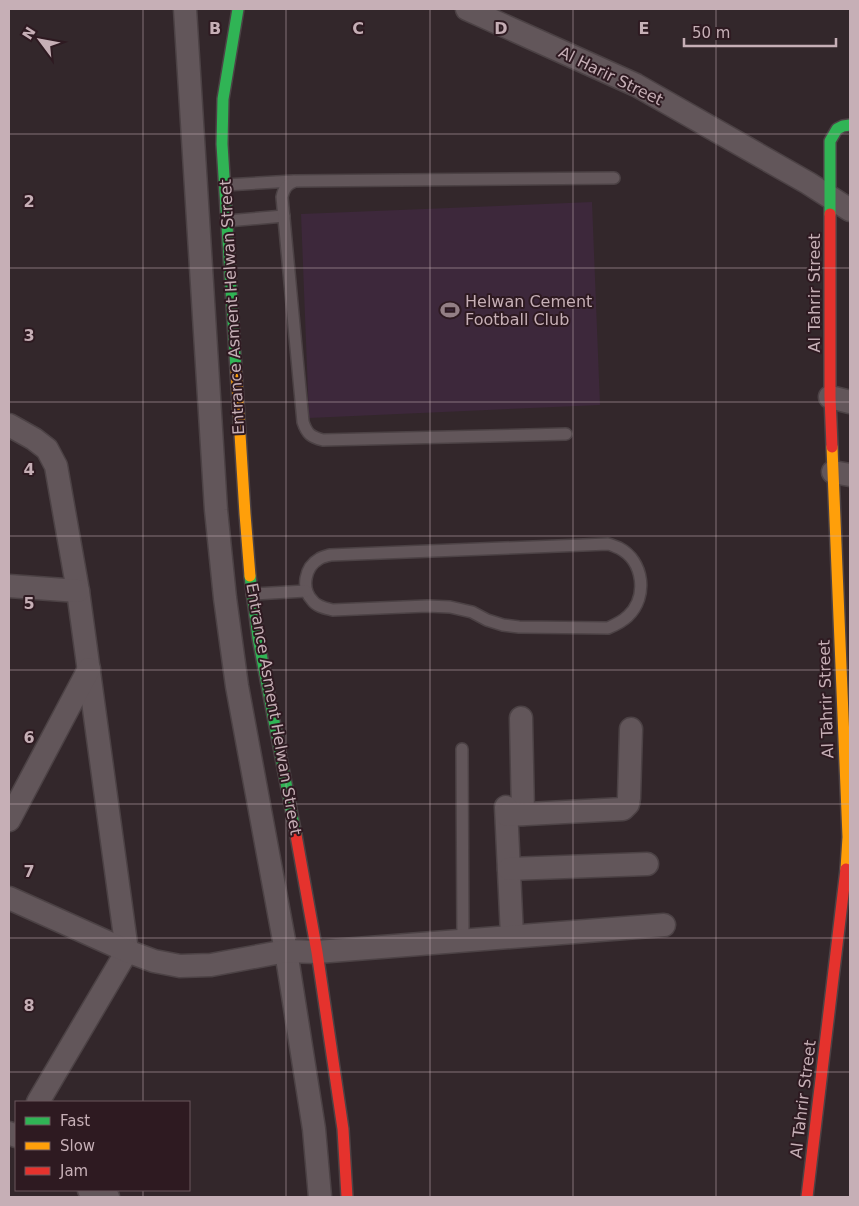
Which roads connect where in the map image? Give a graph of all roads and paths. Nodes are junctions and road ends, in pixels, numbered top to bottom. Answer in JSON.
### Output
{"nodes":[{"id":1,"x":185,"y":9,"type":"edge"},
{"id":2,"x":238,"y":9,"type":"edge"},
{"id":3,"x":467,"y":9,"type":"edge"},
{"id":4,"x":850,"y":126,"type":"edge"},
{"id":5,"x":614,"y":178,"type":"dead end"},
{"id":6,"x":295,"y":181,"type":"junction"},
{"id":7,"x":225,"y":185,"type":"junction"},
{"id":8,"x":830,"y":197,"type":"junction"},
{"id":9,"x":850,"y":210,"type":"edge"},
{"id":10,"x":284,"y":216,"type":"junction"},
{"id":11,"x":227,"y":221,"type":"junction"},
{"id":12,"x":840,"y":400,"type":"edge"},
{"id":13,"x":9,"y":425,"type":"edge"},
{"id":14,"x":566,"y":434,"type":"dead end"},
{"id":15,"x":842,"y":474,"type":"edge"},
{"id":16,"x":843,"y":527,"type":"edge"},
{"id":17,"x":9,"y":586,"type":"edge"},
{"id":18,"x":78,"y":591,"type":"junction"},
{"id":19,"x":306,"y":591,"type":"junction"},
{"id":20,"x":844,"y":593,"type":"edge"},
{"id":21,"x":252,"y":594,"type":"junction"},
{"id":22,"x":224,"y":598,"type":"junction"},
{"id":23,"x":89,"y":669,"type":"junction"},
{"id":24,"x":846,"y":704,"type":"edge"},
{"id":25,"x":522,"y":718,"type":"dead end"},
{"id":26,"x":631,"y":729,"type":"dead end"},
{"id":27,"x":462,"y":749,"type":"dead end"},
{"id":28,"x":512,"y":812,"type":"junction"},
{"id":29,"x":9,"y":820,"type":"edge"},
{"id":30,"x":849,"y":838,"type":"edge"},
{"id":31,"x":647,"y":864,"type":"dead end"},
{"id":32,"x":509,"y":869,"type":"junction"},
{"id":33,"x":9,"y":898,"type":"edge"},
{"id":34,"x":664,"y":925,"type":"dead end"},
{"id":35,"x":512,"y":936,"type":"junction"},
{"id":36,"x":463,"y":940,"type":"junction"},
{"id":37,"x":127,"y":951,"type":"junction"},
{"id":38,"x":286,"y":951,"type":"junction"},
{"id":39,"x":317,"y":952,"type":"junction"},
{"id":40,"x":39,"y":1101,"type":"edge"},
{"id":41,"x":314,"y":1129,"type":"junction"},
{"id":42,"x":342,"y":1129,"type":"junction"},
{"id":43,"x":92,"y":1191,"type":"edge"},
{"id":44,"x":108,"y":1197,"type":"edge"},
{"id":45,"x":320,"y":1197,"type":"edge"},
{"id":46,"x":347,"y":1197,"type":"edge"},
{"id":47,"x":807,"y":1197,"type":"edge"}],
"edges":[{"from":1,"to":22,"type":"street","name":"Entrance Asment Helwan Street"},
{"from":2,"to":7,"type":"street","name":"Entrance Asment Helwan Street"},
{"from":3,"to":8,"type":"street","name":"Al Harir Street"},
{"from":4,"to":8,"type":"street","name":"Al Tahrir Street"},
{"from":5,"to":6,"type":"lane"},
{"from":6,"to":7,"type":"lane"},
{"from":6,"to":10,"type":"lane"},
{"from":7,"to":11,"type":"street","name":"Entrance Asment Helwan Street"},
{"from":8,"to":9,"type":"street","name":"Al Harir Street"},
{"from":8,"to":12,"type":"street","name":"Al Tahrir Street"},
{"from":10,"to":11,"type":"lane"},
{"from":10,"to":14,"type":"lane"},
{"from":11,"to":21,"type":"street","name":"Entrance Asment Helwan Street"},
{"from":12,"to":15,"type":"street","name":"Al Tahrir Street"},
{"from":13,"to":18,"type":"street"},
{"from":15,"to":16,"type":"street","name":"Al Tahrir Street"},
{"from":16,"to":20,"type":"street","name":"Al Tahrir Street"},
{"from":17,"to":18,"type":"street"},
{"from":18,"to":23,"type":"street"},
{"from":19,"to":19,"type":"lane"},
{"from":19,"to":21,"type":"lane"},
{"from":20,"to":24,"type":"street","name":"Al Tahrir Street"},
{"from":21,"to":22,"type":"street"},
{"from":21,"to":39,"type":"street","name":"Entrance Asment Helwan Street"},
{"from":22,"to":38,"type":"street","name":"Entrance Asment Helwan Street"},
{"from":23,"to":29,"type":"street"},
{"from":23,"to":37,"type":"street"},
{"from":24,"to":30,"type":"street","name":"Al Tahrir Street"},
{"from":25,"to":28,"type":"street"},
{"from":26,"to":28,"type":"street"},
{"from":27,"to":36,"type":"lane"},
{"from":28,"to":32,"type":"street"},
{"from":30,"to":47,"type":"street","name":"Al Tahrir Street"},
{"from":31,"to":32,"type":"street"},
{"from":32,"to":35,"type":"street"},
{"from":33,"to":37,"type":"street"},
{"from":34,"to":35,"type":"street"},
{"from":35,"to":36,"type":"street"},
{"from":36,"to":39,"type":"street"},
{"from":37,"to":38,"type":"street"},
{"from":37,"to":40,"type":"street"},
{"from":38,"to":39,"type":"street"},
{"from":38,"to":41,"type":"street","name":"Entrance Asment Helwan Street"},
{"from":39,"to":42,"type":"street","name":"Entrance Asment Helwan Street"},
{"from":41,"to":42,"type":"street"},
{"from":41,"to":45,"type":"street","name":"Entrance Asment Helwan Street"},
{"from":42,"to":46,"type":"street","name":"Entrance Asment Helwan Street"},
{"from":43,"to":44,"type":"street"}]}
